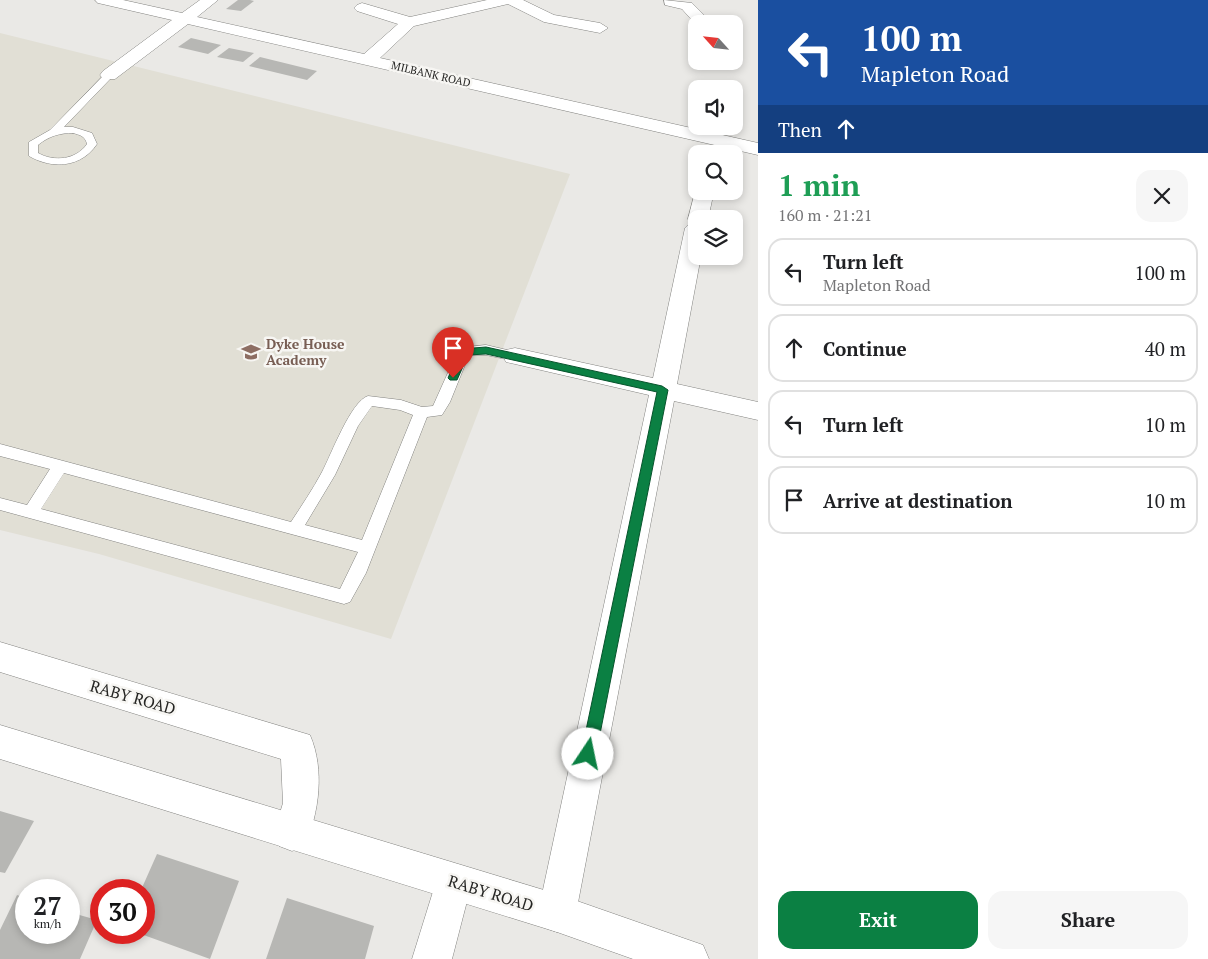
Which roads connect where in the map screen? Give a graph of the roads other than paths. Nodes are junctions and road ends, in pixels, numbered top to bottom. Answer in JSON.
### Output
{"nodes":[{"id":1,"x":103,"y":0,"type":"edge"},
{"id":2,"x":210,"y":0,"type":"edge"},
{"id":3,"x":509,"y":0,"type":"edge"},
{"id":4,"x":670,"y":2,"type":"dead end"},
{"id":5,"x":705,"y":2,"type":"dead end"},
{"id":6,"x":358,"y":7,"type":"edge"},
{"id":7,"x":186,"y":18,"type":"junction"},
{"id":8,"x":409,"y":22,"type":"junction"},
{"id":9,"x":603,"y":27,"type":"dead end"},
{"id":10,"x":368,"y":60,"type":"junction"},
{"id":11,"x":109,"y":75,"type":"joint"},
{"id":12,"x":54,"y":132,"type":"junction"},
{"id":13,"x":705,"y":145,"type":"edge"},
{"id":14,"x":743,"y":148,"type":"edge"},
{"id":15,"x":758,"y":149,"type":"edge"},
{"id":16,"x":688,"y":265,"type":"edge"},
{"id":17,"x":515,"y":356,"type":"joint"},
{"id":18,"x":662,"y":390,"type":"junction"},
{"id":19,"x":758,"y":411,"type":"edge"},
{"id":20,"x":421,"y":412,"type":"junction"},
{"id":21,"x":0,"y":450,"type":"edge"},
{"id":22,"x":60,"y":466,"type":"junction"},
{"id":23,"x":0,"y":504,"type":"edge"},
{"id":24,"x":31,"y":512,"type":"junction"},
{"id":25,"x":295,"y":529,"type":"junction"},
{"id":26,"x":366,"y":548,"type":"junction"},
{"id":27,"x":0,"y":657,"type":"edge"},
{"id":28,"x":0,"y":742,"type":"edge"},
{"id":29,"x":292,"y":833,"type":"junction"},
{"id":30,"x":453,"y":882,"type":"junction"},
{"id":31,"x":557,"y":913,"type":"junction"},
{"id":32,"x":635,"y":950,"type":"edge"},
{"id":33,"x":432,"y":959,"type":"edge"},
{"id":34,"x":689,"y":959,"type":"edge"}],
"edges":[{"from":1,"to":7,"type":"street","name":"MILBANK ROAD"},
{"from":2,"to":7,"type":"street"},
{"from":3,"to":8,"type":"street"},
{"from":3,"to":9,"type":"street"},
{"from":4,"to":5,"type":"street"},
{"from":6,"to":8,"type":"street"},
{"from":7,"to":10,"type":"street","name":"MILBANK ROAD"},
{"from":7,"to":11,"type":"street"},
{"from":8,"to":10,"type":"street"},
{"from":10,"to":13,"type":"street","name":"MILBANK ROAD"},
{"from":11,"to":12,"type":"lane"},
{"from":12,"to":12,"type":"lane"},
{"from":14,"to":15,"type":"street","name":"MILBANK ROAD"},
{"from":16,"to":18,"type":"street"},
{"from":17,"to":18,"type":"street"},
{"from":17,"to":20,"type":"lane"},
{"from":18,"to":19,"type":"street"},
{"from":18,"to":31,"type":"street"},
{"from":20,"to":25,"type":"lane"},
{"from":20,"to":26,"type":"lane"},
{"from":21,"to":22,"type":"lane"},
{"from":22,"to":24,"type":"lane"},
{"from":22,"to":25,"type":"lane"},
{"from":23,"to":24,"type":"lane"},
{"from":24,"to":26,"type":"lane"},
{"from":25,"to":26,"type":"lane"},
{"from":27,"to":29,"type":"street","name":"RABY ROAD"},
{"from":28,"to":29,"type":"street","name":"RABY ROAD"},
{"from":29,"to":30,"type":"street","name":"RABY ROAD"},
{"from":30,"to":31,"type":"street","name":"RABY ROAD"},
{"from":30,"to":33,"type":"street"},
{"from":31,"to":32,"type":"street","name":"RABY ROAD"},
{"from":32,"to":34,"type":"street","name":"RABY ROAD"}]}
